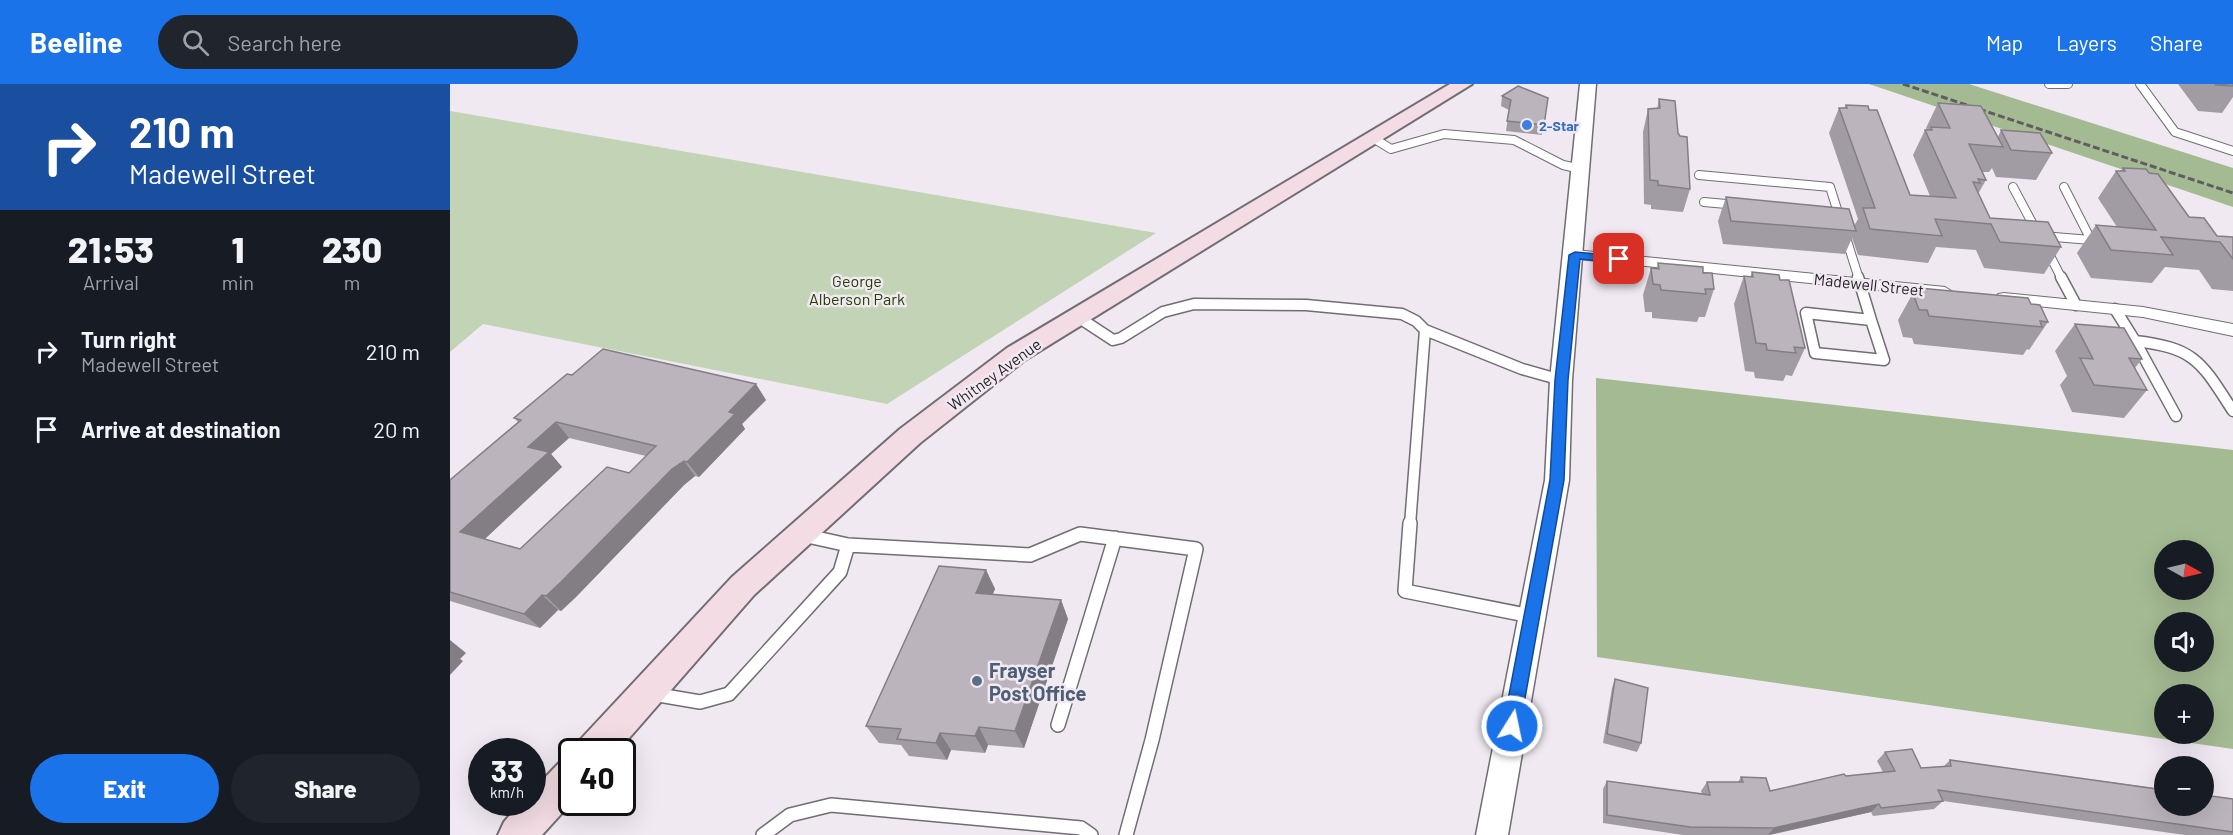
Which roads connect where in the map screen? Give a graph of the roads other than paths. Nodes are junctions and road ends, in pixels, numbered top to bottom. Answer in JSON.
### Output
{"nodes":[{"id":1,"x":1463,"y":84,"type":"edge"},
{"id":2,"x":1588,"y":84,"type":"edge"},
{"id":3,"x":2049,"y":84,"type":"edge"},
{"id":4,"x":2068,"y":84,"type":"edge"},
{"id":5,"x":2140,"y":84,"type":"edge"},
{"id":6,"x":1373,"y":138,"type":"junction"},
{"id":7,"x":2233,"y":151,"type":"edge"},
{"id":8,"x":1581,"y":169,"type":"junction"},
{"id":9,"x":1699,"y":175,"type":"dead end"},
{"id":10,"x":2013,"y":187,"type":"dead end"},
{"id":11,"x":2064,"y":187,"type":"dead end"},
{"id":12,"x":1704,"y":202,"type":"dead end"},
{"id":13,"x":1749,"y":206,"type":"edge"},
{"id":14,"x":1827,"y":213,"type":"edge"},
{"id":15,"x":1839,"y":214,"type":"junction"},
{"id":16,"x":2039,"y":236,"type":"junction"},
{"id":17,"x":1575,"y":255,"type":"junction"},
{"id":18,"x":1862,"y":284,"type":"junction"},
{"id":19,"x":1957,"y":293,"type":"edge"},
{"id":20,"x":1993,"y":297,"type":"edge"},
{"id":21,"x":2076,"y":305,"type":"junction"},
{"id":22,"x":2115,"y":309,"type":"junction"},
{"id":23,"x":1077,"y":317,"type":"junction"},
{"id":24,"x":1873,"y":320,"type":"junction"},
{"id":25,"x":1425,"y":330,"type":"junction"},
{"id":26,"x":2233,"y":330,"type":"edge"},
{"id":27,"x":2134,"y":341,"type":"junction"},
{"id":28,"x":1561,"y":380,"type":"junction"},
{"id":29,"x":2233,"y":411,"type":"edge"},
{"id":30,"x":2176,"y":416,"type":"dead end"},
{"id":31,"x":800,"y":535,"type":"junction"},
{"id":32,"x":1115,"y":538,"type":"junction"},
{"id":33,"x":848,"y":545,"type":"junction"},
{"id":34,"x":1531,"y":616,"type":"junction"},
{"id":35,"x":646,"y":692,"type":"junction"},
{"id":36,"x":1058,"y":725,"type":"dead end"},
{"id":37,"x":605,"y":738,"type":"edge"},
{"id":38,"x":558,"y":790,"type":"edge"},
{"id":39,"x":517,"y":835,"type":"edge"},
{"id":40,"x":764,"y":835,"type":"edge"},
{"id":41,"x":1091,"y":835,"type":"edge"},
{"id":42,"x":1126,"y":835,"type":"edge"},
{"id":43,"x":1492,"y":835,"type":"edge"}],
"edges":[{"from":1,"to":6,"type":"main road","name":"Whitney Avenue"},
{"from":2,"to":8,"type":"street"},
{"from":3,"to":4,"type":"lane"},
{"from":5,"to":7,"type":"lane"},
{"from":6,"to":8,"type":"lane"},
{"from":6,"to":23,"type":"main road","name":"Whitney Avenue"},
{"from":8,"to":17,"type":"street"},
{"from":9,"to":15,"type":"lane"},
{"from":10,"to":16,"type":"lane"},
{"from":11,"to":16,"type":"lane"},
{"from":12,"to":13,"type":"lane"},
{"from":14,"to":15,"type":"lane"},
{"from":15,"to":18,"type":"lane"},
{"from":16,"to":21,"type":"lane"},
{"from":17,"to":18,"type":"street","name":"Madewell Street"},
{"from":17,"to":28,"type":"street"},
{"from":18,"to":19,"type":"street","name":"Madewell Street"},
{"from":18,"to":24,"type":"lane"},
{"from":20,"to":21,"type":"street"},
{"from":21,"to":22,"type":"street"},
{"from":22,"to":26,"type":"street"},
{"from":22,"to":27,"type":"lane"},
{"from":23,"to":25,"type":"lane"},
{"from":23,"to":31,"type":"main road","name":"Whitney Avenue"},
{"from":24,"to":24,"type":"lane"},
{"from":25,"to":28,"type":"lane"},
{"from":25,"to":34,"type":"lane"},
{"from":27,"to":29,"type":"lane"},
{"from":27,"to":30,"type":"lane"},
{"from":28,"to":34,"type":"street"},
{"from":31,"to":33,"type":"lane"},
{"from":31,"to":35,"type":"main road","name":"Whitney Avenue"},
{"from":32,"to":33,"type":"lane"},
{"from":32,"to":36,"type":"lane"},
{"from":32,"to":42,"type":"lane"},
{"from":33,"to":35,"type":"lane"},
{"from":34,"to":43,"type":"street"},
{"from":35,"to":37,"type":"main road","name":"Whitney Avenue"},
{"from":38,"to":39,"type":"main road"},
{"from":40,"to":41,"type":"lane"}]}
